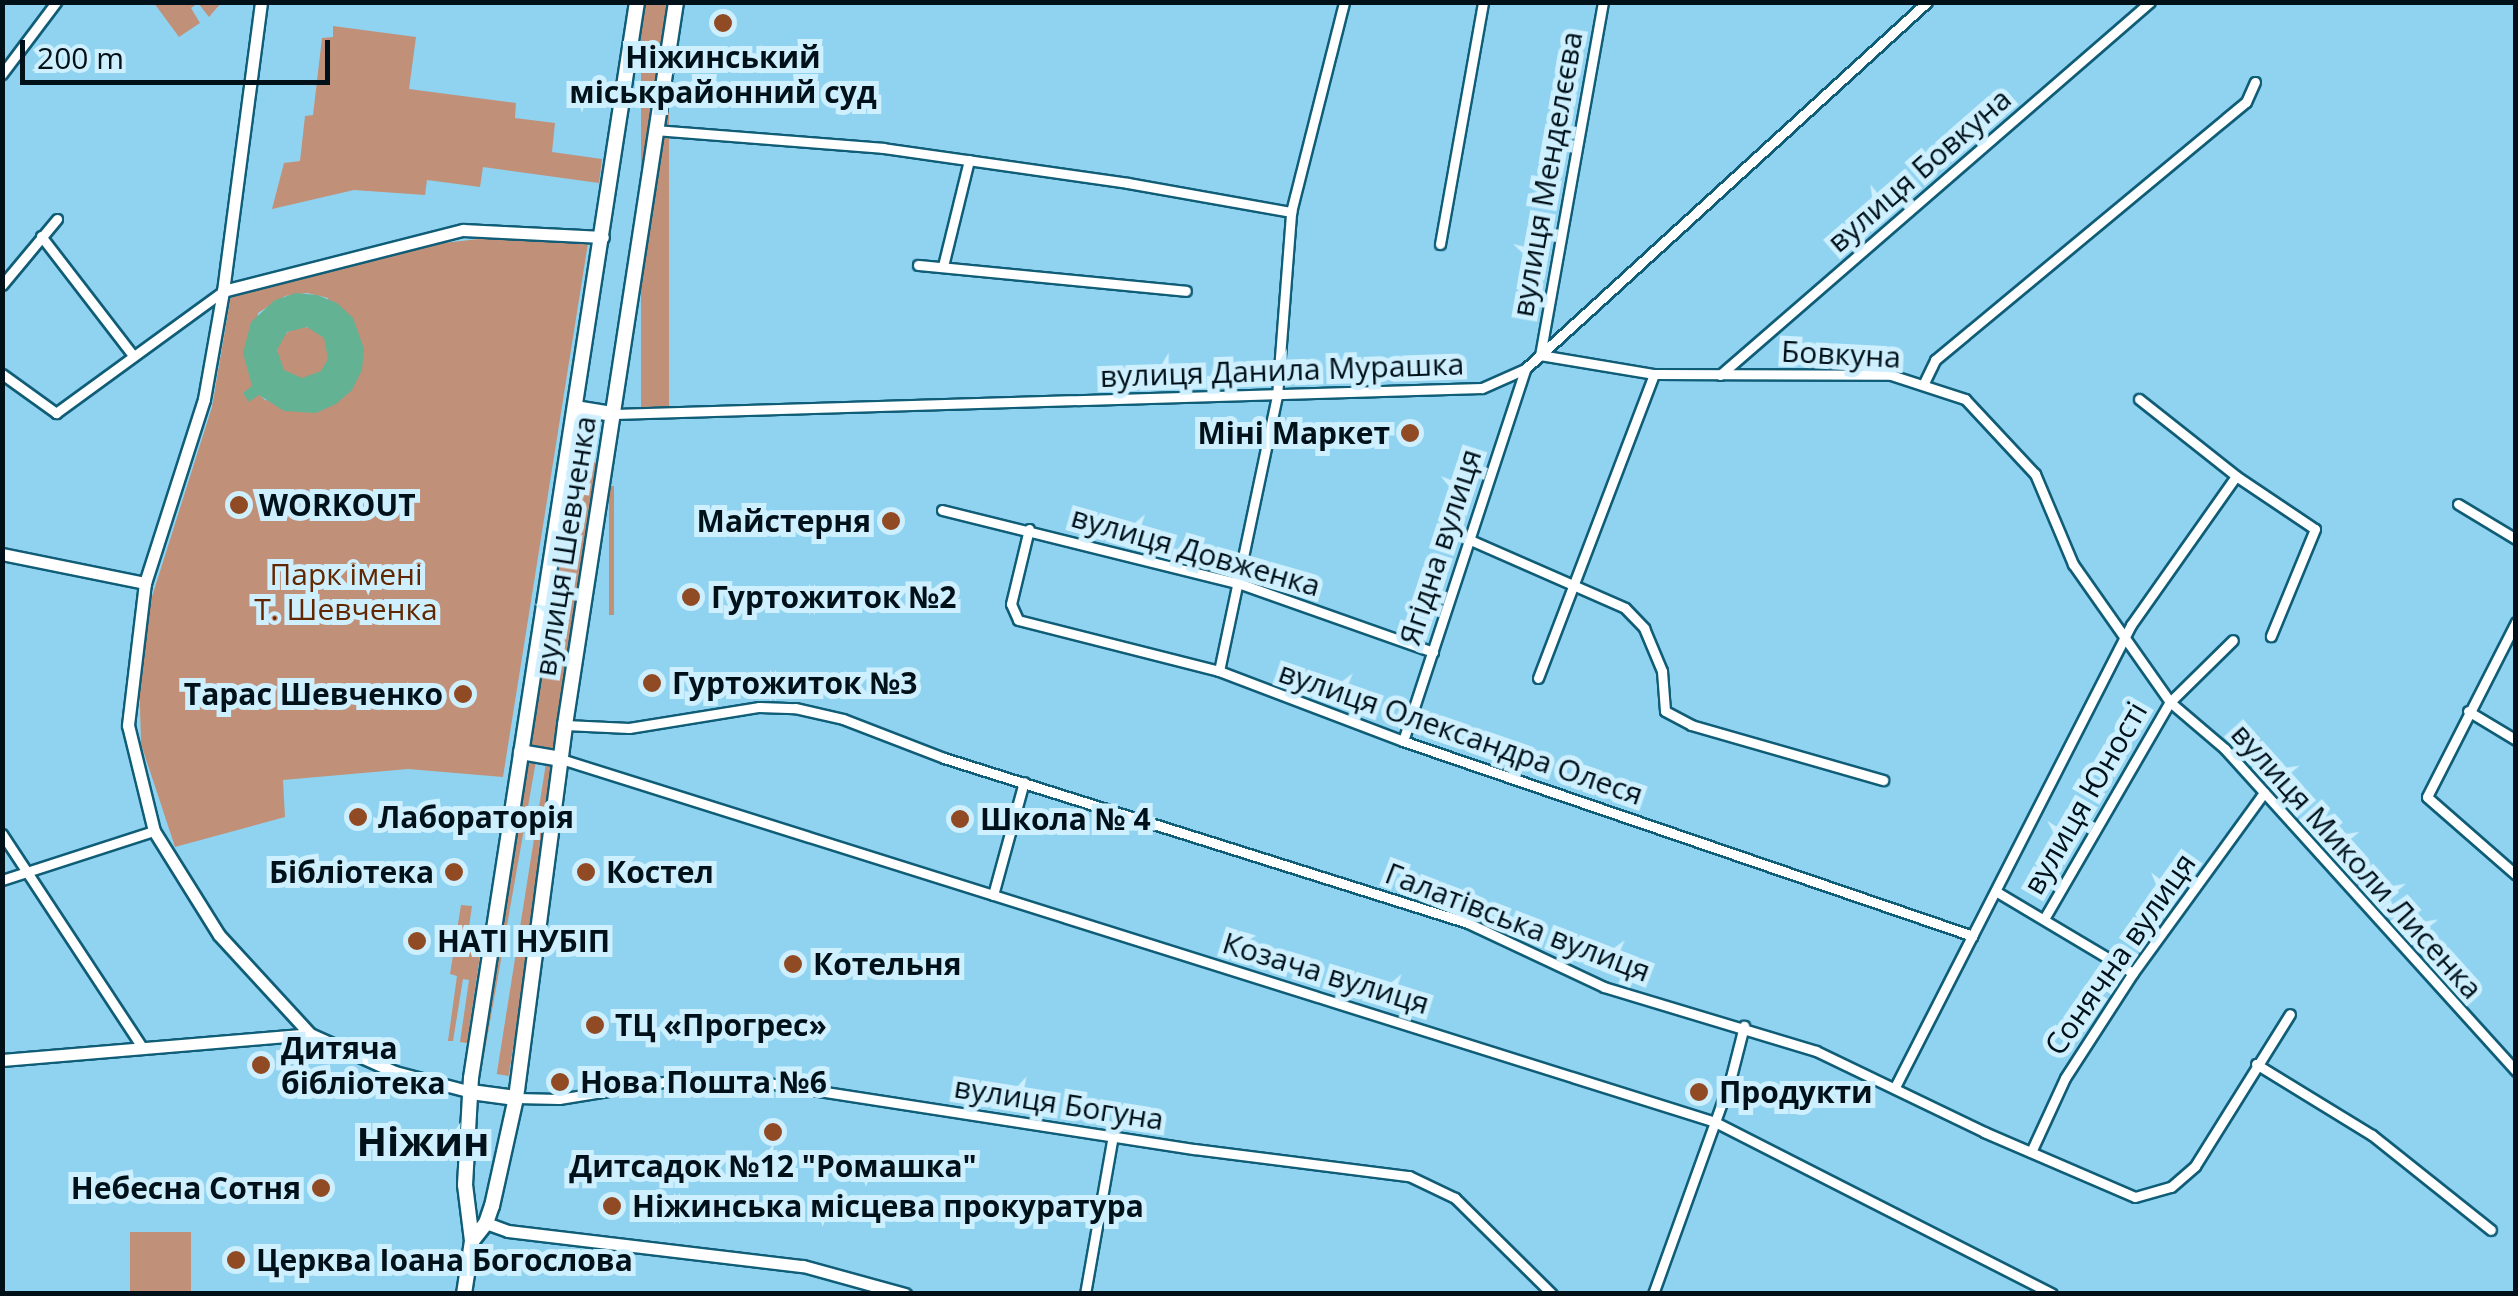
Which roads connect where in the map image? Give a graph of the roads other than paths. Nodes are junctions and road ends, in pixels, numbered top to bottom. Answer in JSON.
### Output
{"nodes":[{"id":1,"x":56,"y":2,"type":"edge"},
{"id":2,"x":262,"y":2,"type":"edge"},
{"id":3,"x":637,"y":2,"type":"edge"},
{"id":4,"x":676,"y":2,"type":"edge"},
{"id":5,"x":1344,"y":2,"type":"edge"},
{"id":6,"x":1483,"y":2,"type":"edge"},
{"id":7,"x":1603,"y":2,"type":"edge"},
{"id":8,"x":1927,"y":2,"type":"edge"},
{"id":9,"x":2150,"y":2,"type":"edge"},
{"id":10,"x":2,"y":74,"type":"edge"},
{"id":11,"x":2255,"y":82,"type":"dead end"},
{"id":12,"x":656,"y":130,"type":"junction"},
{"id":13,"x":969,"y":160,"type":"junction"},
{"id":14,"x":1291,"y":212,"type":"junction"},
{"id":15,"x":57,"y":219,"type":"dead end"},
{"id":16,"x":41,"y":236,"type":"junction"},
{"id":17,"x":603,"y":237,"type":"junction"},
{"id":18,"x":1440,"y":244,"type":"dead end"},
{"id":19,"x":918,"y":265,"type":"dead end"},
{"id":20,"x":943,"y":266,"type":"junction"},
{"id":21,"x":2,"y":285,"type":"edge"},
{"id":22,"x":1186,"y":291,"type":"dead end"},
{"id":23,"x":222,"y":292,"type":"junction"},
{"id":24,"x":132,"y":354,"type":"junction"},
{"id":25,"x":1540,"y":355,"type":"junction"},
{"id":26,"x":1526,"y":369,"type":"junction"},
{"id":27,"x":2,"y":374,"type":"edge"},
{"id":28,"x":1654,"y":374,"type":"junction"},
{"id":29,"x":1720,"y":374,"type":"junction"},
{"id":30,"x":1923,"y":386,"type":"junction"},
{"id":31,"x":1277,"y":396,"type":"junction"},
{"id":32,"x":2139,"y":400,"type":"dead end"},
{"id":33,"x":575,"y":408,"type":"junction"},
{"id":34,"x":614,"y":414,"type":"junction"},
{"id":35,"x":2236,"y":476,"type":"junction"},
{"id":36,"x":2458,"y":504,"type":"dead end"},
{"id":37,"x":942,"y":510,"type":"dead end"},
{"id":38,"x":1029,"y":529,"type":"junction"},
{"id":39,"x":1468,"y":539,"type":"junction"},
{"id":40,"x":2516,"y":539,"type":"edge"},
{"id":41,"x":2,"y":554,"type":"edge"},
{"id":42,"x":1574,"y":582,"type":"junction"},
{"id":43,"x":145,"y":583,"type":"junction"},
{"id":44,"x":1238,"y":583,"type":"junction"},
{"id":45,"x":2516,"y":622,"type":"edge"},
{"id":46,"x":2272,"y":636,"type":"dead end"},
{"id":47,"x":2125,"y":638,"type":"junction"},
{"id":48,"x":2233,"y":640,"type":"dead end"},
{"id":49,"x":1433,"y":652,"type":"junction"},
{"id":50,"x":1218,"y":671,"type":"junction"},
{"id":51,"x":1538,"y":678,"type":"dead end"},
{"id":52,"x":2170,"y":702,"type":"junction"},
{"id":53,"x":2468,"y":712,"type":"junction"},
{"id":54,"x":565,"y":725,"type":"junction"},
{"id":55,"x":2516,"y":740,"type":"edge"},
{"id":56,"x":1403,"y":741,"type":"junction"},
{"id":57,"x":521,"y":752,"type":"junction"},
{"id":58,"x":562,"y":759,"type":"junction"},
{"id":59,"x":1883,"y":780,"type":"dead end"},
{"id":60,"x":1024,"y":782,"type":"junction"},
{"id":61,"x":2264,"y":793,"type":"junction"},
{"id":62,"x":154,"y":832,"type":"junction"},
{"id":63,"x":2,"y":834,"type":"edge"},
{"id":64,"x":28,"y":872,"type":"junction"},
{"id":65,"x":2516,"y":875,"type":"edge"},
{"id":66,"x":2,"y":880,"type":"edge"},
{"id":67,"x":1997,"y":892,"type":"junction"},
{"id":68,"x":993,"y":895,"type":"junction"},
{"id":69,"x":2044,"y":920,"type":"junction"},
{"id":70,"x":1974,"y":936,"type":"junction"},
{"id":71,"x":2133,"y":972,"type":"junction"},
{"id":72,"x":2290,"y":1014,"type":"dead end"},
{"id":73,"x":1744,"y":1026,"type":"junction"},
{"id":74,"x":310,"y":1034,"type":"junction"},
{"id":75,"x":143,"y":1050,"type":"junction"},
{"id":76,"x":2,"y":1060,"type":"edge"},
{"id":77,"x":2256,"y":1064,"type":"junction"},
{"id":78,"x":2516,"y":1071,"type":"edge"},
{"id":79,"x":1895,"y":1088,"type":"junction"},
{"id":80,"x":471,"y":1092,"type":"junction"},
{"id":81,"x":516,"y":1098,"type":"junction"},
{"id":82,"x":1715,"y":1122,"type":"junction"},
{"id":83,"x":1113,"y":1134,"type":"junction"},
{"id":84,"x":2031,"y":1152,"type":"junction"},
{"id":85,"x":467,"y":1219,"type":"junction"},
{"id":86,"x":486,"y":1224,"type":"junction"},
{"id":87,"x":2491,"y":1230,"type":"dead end"},
{"id":88,"x":472,"y":1241,"type":"junction"},
{"id":89,"x":1546,"y":1292,"type":"edge"},
{"id":90,"x":464,"y":1294,"type":"edge"},
{"id":91,"x":905,"y":1294,"type":"edge"},
{"id":92,"x":1085,"y":1294,"type":"edge"},
{"id":93,"x":1653,"y":1294,"type":"edge"},
{"id":94,"x":2052,"y":1294,"type":"edge"}],
"edges":[{"from":1,"to":10,"type":"street"},
{"from":2,"to":23,"type":"street"},
{"from":3,"to":17,"type":"main road","name":"вулиця Шевченка"},
{"from":4,"to":12,"type":"main road","name":"вулиця Шевченка"},
{"from":5,"to":14,"type":"street"},
{"from":6,"to":18,"type":"street"},
{"from":7,"to":25,"type":"street","name":"вулиця Менделєєва"},
{"from":8,"to":25,"type":"street","name":"вулиця Данила Мурашка"},
{"from":9,"to":29,"type":"street","name":"вулиця Бовкуна"},
{"from":11,"to":30,"type":"street"},
{"from":12,"to":13,"type":"street"},
{"from":12,"to":34,"type":"main road","name":"вулиця Шевченка"},
{"from":13,"to":14,"type":"street"},
{"from":13,"to":20,"type":"street"},
{"from":14,"to":31,"type":"street"},
{"from":15,"to":16,"type":"street"},
{"from":16,"to":21,"type":"street"},
{"from":16,"to":24,"type":"street"},
{"from":17,"to":23,"type":"street"},
{"from":17,"to":33,"type":"main road","name":"вулиця Шевченка"},
{"from":19,"to":20,"type":"street"},
{"from":20,"to":22,"type":"street"},
{"from":23,"to":24,"type":"street"},
{"from":23,"to":43,"type":"street"},
{"from":24,"to":27,"type":"street"},
{"from":25,"to":26,"type":"street","name":"вулиця Данила Мурашка"},
{"from":25,"to":28,"type":"street","name":"Бовкуна"},
{"from":26,"to":31,"type":"street","name":"вулиця Данила Мурашка"},
{"from":26,"to":39,"type":"street","name":"Ягідна вулиця"},
{"from":28,"to":29,"type":"street","name":"Бовкуна"},
{"from":28,"to":42,"type":"street"},
{"from":29,"to":30,"type":"street","name":"Бовкуна"},
{"from":30,"to":47,"type":"street","name":"Бовкуна"},
{"from":31,"to":34,"type":"street","name":"вулиця Данила Мурашка"},
{"from":31,"to":44,"type":"street"},
{"from":32,"to":35,"type":"street"},
{"from":33,"to":34,"type":"main road"},
{"from":33,"to":57,"type":"main road","name":"вулиця Шевченка"},
{"from":34,"to":54,"type":"main road","name":"вулиця Шевченка"},
{"from":35,"to":46,"type":"street"},
{"from":35,"to":47,"type":"street"},
{"from":36,"to":40,"type":"street"},
{"from":37,"to":38,"type":"street","name":"вулиця Довженка"},
{"from":38,"to":44,"type":"street","name":"вулиця Довженка"},
{"from":38,"to":50,"type":"street","name":"вулиця Олександра Олеся"},
{"from":39,"to":42,"type":"street"},
{"from":39,"to":49,"type":"street","name":"Ягідна вулиця"},
{"from":41,"to":43,"type":"street"},
{"from":42,"to":51,"type":"street"},
{"from":42,"to":59,"type":"street"},
{"from":43,"to":62,"type":"street"},
{"from":44,"to":49,"type":"street","name":"вулиця Довженка"},
{"from":44,"to":50,"type":"street"},
{"from":45,"to":53,"type":"street"},
{"from":47,"to":52,"type":"street","name":"вулиця Миколи Лисенка"},
{"from":47,"to":67,"type":"street"},
{"from":48,"to":52,"type":"street","name":"вулиця Юності"},
{"from":49,"to":56,"type":"street","name":"Ягідна вулиця"},
{"from":50,"to":56,"type":"street","name":"вулиця Олександра Олеся"},
{"from":52,"to":61,"type":"street","name":"вулиця Миколи Лисенка"},
{"from":52,"to":69,"type":"street","name":"вулиця Юності"},
{"from":53,"to":55,"type":"street"},
{"from":53,"to":65,"type":"street"},
{"from":54,"to":58,"type":"main road","name":"вулиця Шевченка"},
{"from":54,"to":60,"type":"street","name":"Галатівська вулиця"},
{"from":56,"to":70,"type":"street","name":"вулиця Олександра Олеся"},
{"from":57,"to":58,"type":"main road"},
{"from":57,"to":80,"type":"main road","name":"вулиця Шевченка"},
{"from":58,"to":68,"type":"street","name":"Козача вулиця"},
{"from":58,"to":81,"type":"main road","name":"вулиця Шевченка"},
{"from":60,"to":68,"type":"street"},
{"from":60,"to":73,"type":"street","name":"Галатівська вулиця"},
{"from":61,"to":71,"type":"street","name":"Сонячна вулиця"},
{"from":61,"to":78,"type":"street","name":"вулиця Миколи Лисенка"},
{"from":62,"to":64,"type":"street"},
{"from":62,"to":74,"type":"street"},
{"from":63,"to":64,"type":"street"},
{"from":64,"to":66,"type":"street"},
{"from":64,"to":75,"type":"street"},
{"from":67,"to":69,"type":"street","name":"вулиця Юності"},
{"from":67,"to":70,"type":"street"},
{"from":68,"to":82,"type":"street","name":"Козача вулиця"},
{"from":69,"to":71,"type":"street","name":"вулиця Юності"},
{"from":70,"to":79,"type":"street"},
{"from":71,"to":84,"type":"street","name":"Сонячна вулиця"},
{"from":72,"to":77,"type":"street","name":"Галатівська вулиця"},
{"from":73,"to":79,"type":"street","name":"Галатівська вулиця"},
{"from":73,"to":82,"type":"street"},
{"from":74,"to":75,"type":"street"},
{"from":74,"to":80,"type":"street"},
{"from":75,"to":76,"type":"street"},
{"from":77,"to":84,"type":"street","name":"Галатівська вулиця"},
{"from":77,"to":87,"type":"street"},
{"from":79,"to":84,"type":"street","name":"Галатівська вулиця"},
{"from":80,"to":81,"type":"main road"},
{"from":80,"to":85,"type":"main road","name":"вулиця Шевченка"},
{"from":81,"to":83,"type":"street","name":"вулиця Богуна"},
{"from":81,"to":86,"type":"main road","name":"вулиця Шевченка"},
{"from":82,"to":93,"type":"street"},
{"from":82,"to":94,"type":"street","name":"Козача вулиця"},
{"from":83,"to":89,"type":"street","name":"вулиця Богуна"},
{"from":83,"to":92,"type":"street"},
{"from":85,"to":86,"type":"main road"},
{"from":85,"to":88,"type":"main road","name":"вулиця Шевченка"},
{"from":86,"to":88,"type":"main road"},
{"from":86,"to":91,"type":"street"},
{"from":88,"to":90,"type":"main road"}]}
